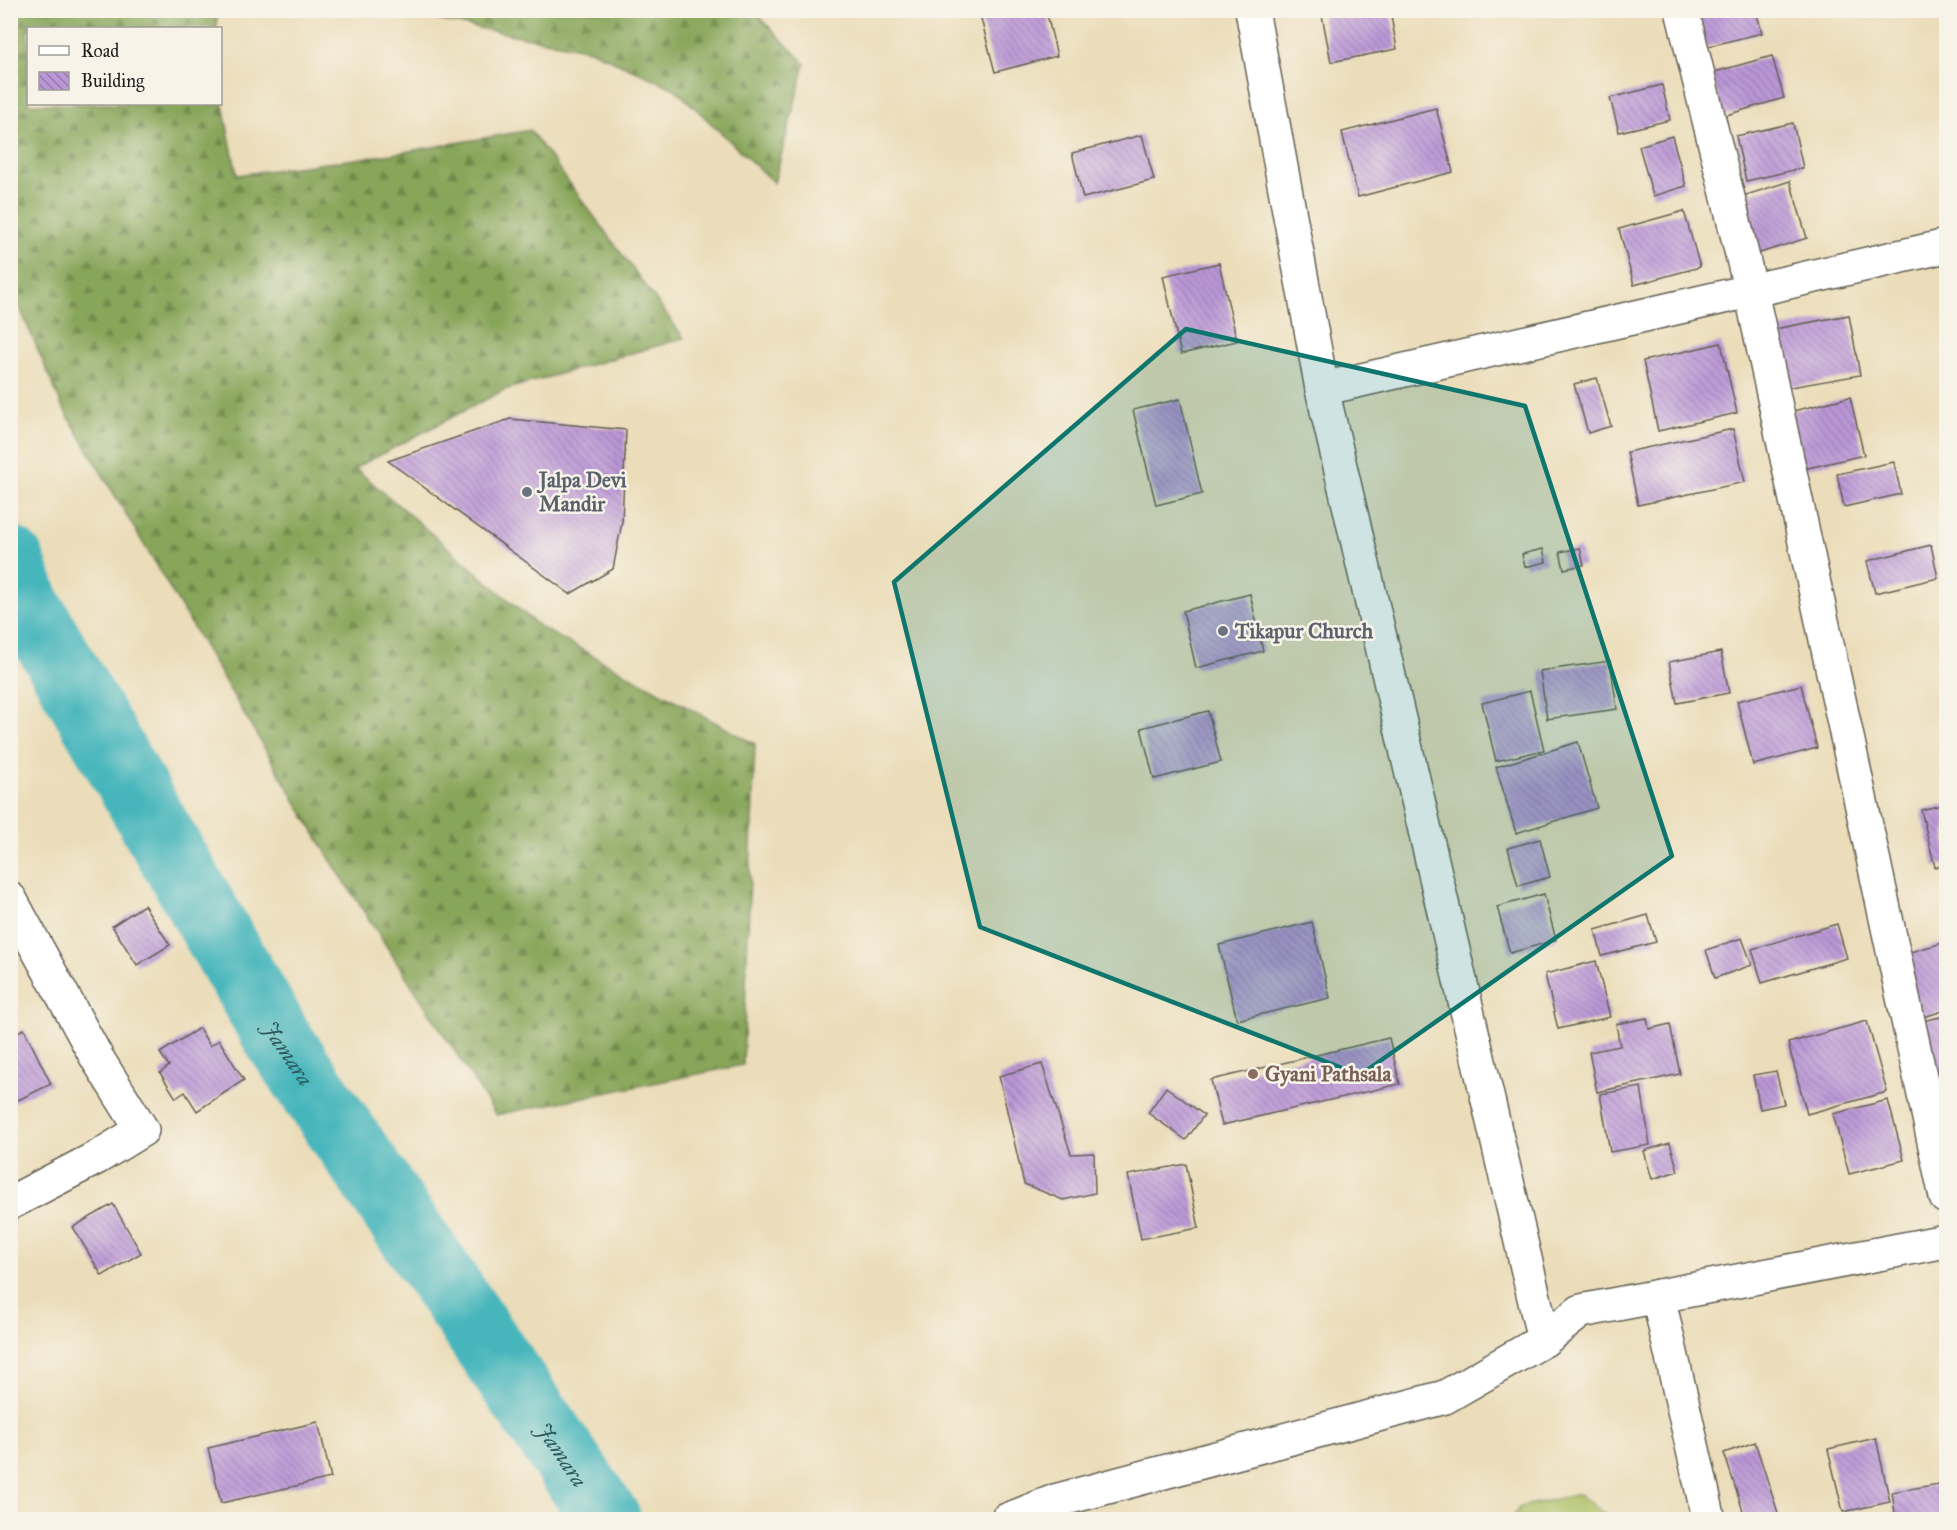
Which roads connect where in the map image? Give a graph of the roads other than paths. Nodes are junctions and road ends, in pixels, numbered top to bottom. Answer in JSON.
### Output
{"nodes":[{"id":1,"x":1252,"y":10,"type":"edge"},
{"id":2,"x":1682,"y":10,"type":"edge"},
{"id":3,"x":1947,"y":246,"type":"edge"},
{"id":4,"x":1751,"y":291,"type":"junction"},
{"id":5,"x":1322,"y":389,"type":"junction"},
{"id":6,"x":10,"y":899,"type":"edge"},
{"id":7,"x":1947,"y":1197,"type":"edge"},
{"id":8,"x":10,"y":1203,"type":"edge"},
{"id":9,"x":1947,"y":1241,"type":"edge"},
{"id":10,"x":1658,"y":1296,"type":"junction"},
{"id":11,"x":1544,"y":1340,"type":"junction"},
{"id":12,"x":1007,"y":1520,"type":"edge"},
{"id":13,"x":1709,"y":1520,"type":"edge"}],
"edges":[{"from":1,"to":5,"type":"street"},
{"from":2,"to":4,"type":"street"},
{"from":3,"to":4,"type":"street"},
{"from":4,"to":5,"type":"street"},
{"from":4,"to":7,"type":"street"},
{"from":5,"to":11,"type":"street"},
{"from":6,"to":8,"type":"street"},
{"from":9,"to":10,"type":"street"},
{"from":10,"to":11,"type":"street"},
{"from":10,"to":13,"type":"street"},
{"from":11,"to":12,"type":"street"}]}
